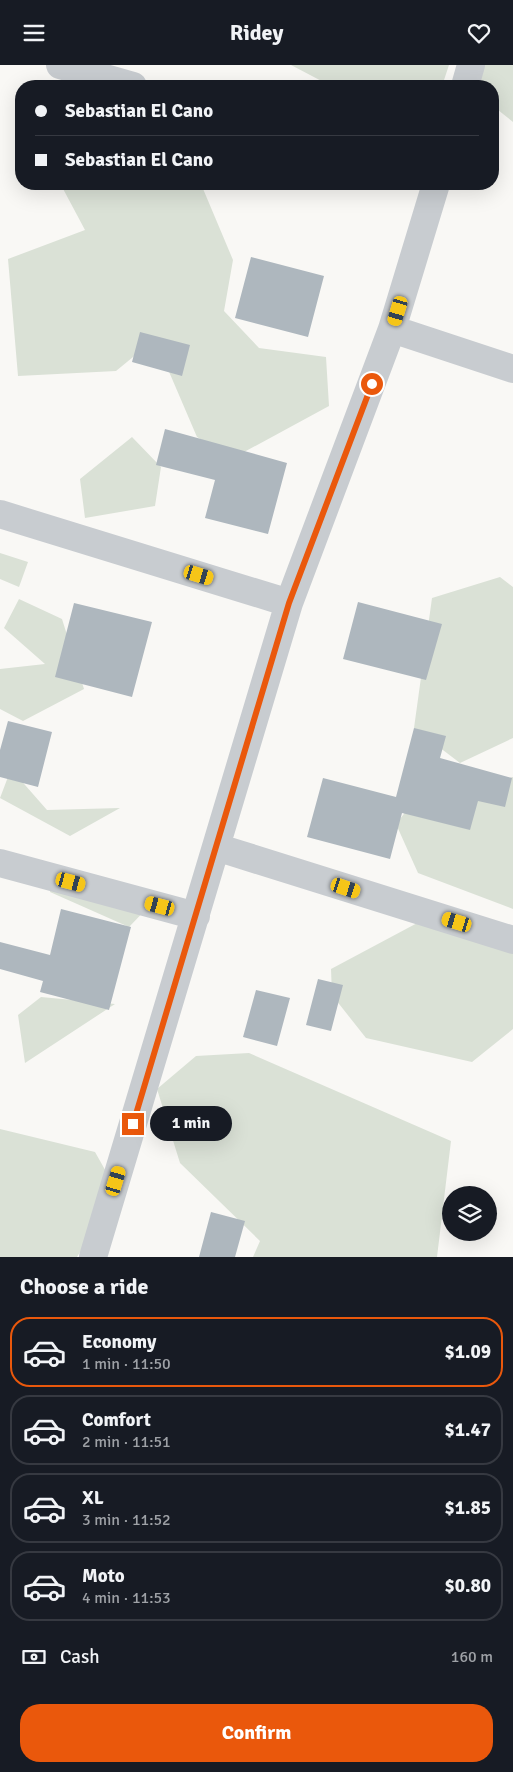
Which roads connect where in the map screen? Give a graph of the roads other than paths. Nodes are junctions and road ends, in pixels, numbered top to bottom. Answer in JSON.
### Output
{"nodes":[{"id":1,"x":60,"y":65,"type":"edge"},
{"id":2,"x":471,"y":65,"type":"edge"},
{"id":3,"x":112,"y":80,"type":"edge"},
{"id":4,"x":467,"y":80,"type":"edge"},
{"id":5,"x":434,"y":190,"type":"edge"},
{"id":6,"x":392,"y":329,"type":"junction"},
{"id":7,"x":513,"y":369,"type":"edge"},
{"id":8,"x":0,"y":514,"type":"edge"},
{"id":9,"x":289,"y":603,"type":"junction"},
{"id":10,"x":216,"y":847,"type":"junction"},
{"id":11,"x":0,"y":863,"type":"edge"},
{"id":12,"x":196,"y":916,"type":"junction"},
{"id":13,"x":513,"y":940,"type":"edge"},
{"id":14,"x":93,"y":1257,"type":"edge"}],
"edges":[{"from":1,"to":3,"type":"street"},
{"from":2,"to":4,"type":"street"},
{"from":5,"to":6,"type":"street"},
{"from":6,"to":7,"type":"street"},
{"from":6,"to":9,"type":"street"},
{"from":8,"to":9,"type":"street"},
{"from":9,"to":10,"type":"street"},
{"from":10,"to":12,"type":"street"},
{"from":10,"to":13,"type":"street"},
{"from":11,"to":12,"type":"street"},
{"from":12,"to":14,"type":"street"}]}
